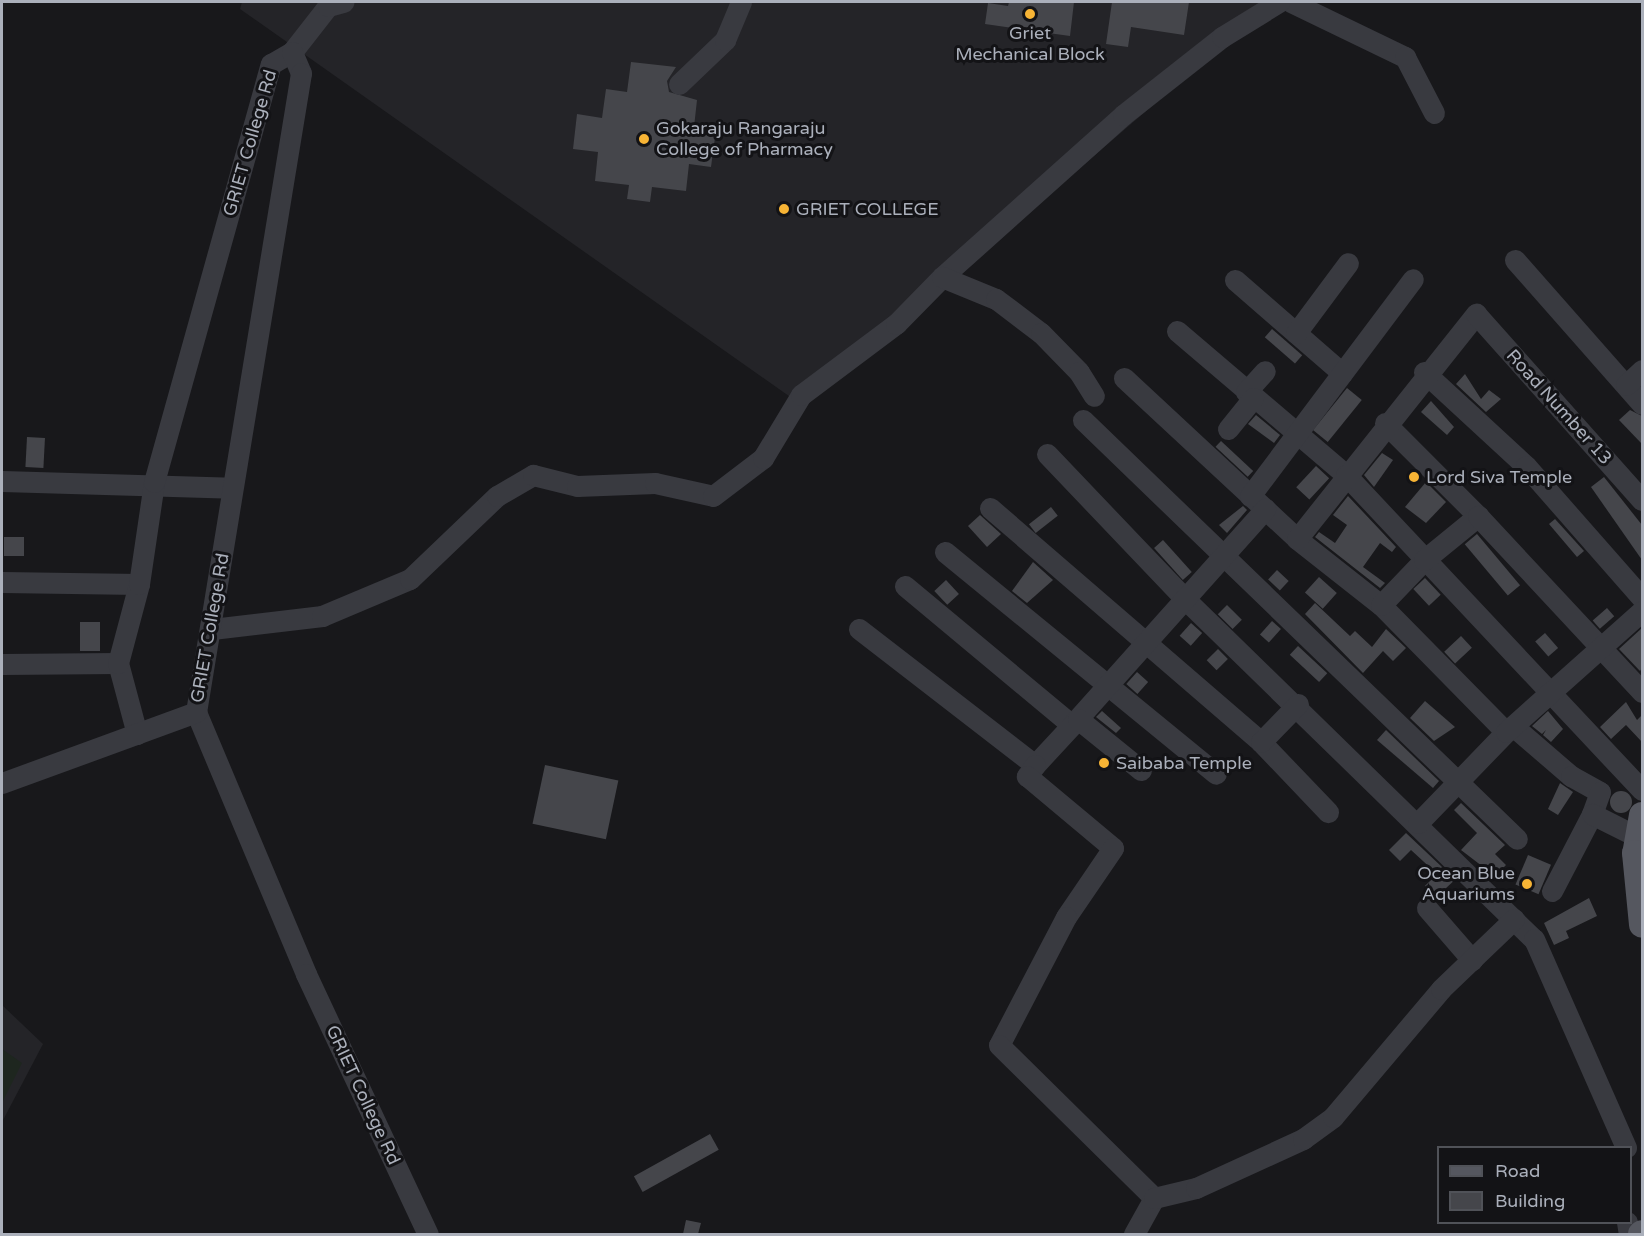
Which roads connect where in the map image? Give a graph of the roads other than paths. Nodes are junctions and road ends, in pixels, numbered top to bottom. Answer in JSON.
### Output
{"nodes":[{"id":1,"x":343,"y":2,"type":"edge"},
{"id":2,"x":741,"y":2,"type":"edge"},
{"id":3,"x":1279,"y":2,"type":"edge"},
{"id":4,"x":1291,"y":2,"type":"edge"},
{"id":5,"x":316,"y":10,"type":"edge"},
{"id":6,"x":292,"y":52,"type":"junction"},
{"id":7,"x":679,"y":84,"type":"dead end"},
{"id":8,"x":1434,"y":113,"type":"dead end"},
{"id":9,"x":1515,"y":260,"type":"dead end"},
{"id":10,"x":1348,"y":263,"type":"dead end"},
{"id":11,"x":942,"y":276,"type":"junction"},
{"id":12,"x":1413,"y":279,"type":"dead end"},
{"id":13,"x":1234,"y":280,"type":"dead end"},
{"id":14,"x":1177,"y":331,"type":"dead end"},
{"id":15,"x":1296,"y":333,"type":"junction"},
{"id":16,"x":1642,"y":369,"type":"edge"},
{"id":17,"x":1265,"y":371,"type":"dead end"},
{"id":18,"x":1424,"y":372,"type":"junction"},
{"id":19,"x":1342,"y":373,"type":"junction"},
{"id":20,"x":1124,"y":378,"type":"dead end"},
{"id":21,"x":1626,"y":385,"type":"junction"},
{"id":22,"x":1250,"y":395,"type":"junction"},
{"id":23,"x":1094,"y":396,"type":"dead end"},
{"id":24,"x":1642,"y":404,"type":"edge"},
{"id":25,"x":1083,"y":420,"type":"dead end"},
{"id":26,"x":1385,"y":423,"type":"junction"},
{"id":27,"x":1228,"y":429,"type":"dead end"},
{"id":28,"x":1296,"y":434,"type":"junction"},
{"id":29,"x":1047,"y":454,"type":"dead end"},
{"id":30,"x":1346,"y":475,"type":"junction"},
{"id":31,"x":2,"y":481,"type":"edge"},
{"id":32,"x":154,"y":482,"type":"junction"},
{"id":33,"x":232,"y":488,"type":"junction"},
{"id":34,"x":1642,"y":500,"type":"edge"},
{"id":35,"x":1257,"y":502,"type":"junction"},
{"id":36,"x":990,"y":508,"type":"dead end"},
{"id":37,"x":1478,"y":516,"type":"junction"},
{"id":38,"x":1297,"y":539,"type":"junction"},
{"id":39,"x":945,"y":552,"type":"dead end"},
{"id":40,"x":1224,"y":556,"type":"junction"},
{"id":41,"x":1424,"y":560,"type":"junction"},
{"id":42,"x":2,"y":582,"type":"edge"},
{"id":43,"x":139,"y":584,"type":"junction"},
{"id":44,"x":905,"y":586,"type":"dead end"},
{"id":45,"x":1642,"y":598,"type":"edge"},
{"id":46,"x":1185,"y":599,"type":"junction"},
{"id":47,"x":1381,"y":605,"type":"junction"},
{"id":48,"x":1642,"y":611,"type":"edge"},
{"id":49,"x":212,"y":629,"type":"junction"},
{"id":50,"x":859,"y":629,"type":"dead end"},
{"id":51,"x":1146,"y":643,"type":"junction"},
{"id":52,"x":1601,"y":648,"type":"junction"},
{"id":53,"x":118,"y":663,"type":"junction"},
{"id":54,"x":2,"y":664,"type":"edge"},
{"id":55,"x":1109,"y":684,"type":"junction"},
{"id":56,"x":1642,"y":692,"type":"edge"},
{"id":57,"x":1549,"y":694,"type":"junction"},
{"id":58,"x":1298,"y":704,"type":"junction"},
{"id":59,"x":196,"y":712,"type":"junction"},
{"id":60,"x":1075,"y":722,"type":"junction"},
{"id":61,"x":1510,"y":729,"type":"junction"},
{"id":62,"x":137,"y":734,"type":"junction"},
{"id":63,"x":1261,"y":742,"type":"junction"},
{"id":64,"x":1035,"y":765,"type":"junction"},
{"id":65,"x":1141,"y":770,"type":"dead end"},
{"id":66,"x":1216,"y":774,"type":"dead end"},
{"id":67,"x":2,"y":783,"type":"edge"},
{"id":68,"x":1460,"y":784,"type":"junction"},
{"id":69,"x":1642,"y":790,"type":"edge"},
{"id":70,"x":1328,"y":812,"type":"dead end"},
{"id":71,"x":1592,"y":814,"type":"junction"},
{"id":72,"x":1418,"y":823,"type":"junction"},
{"id":73,"x":1640,"y":826,"type":"edge"},
{"id":74,"x":1517,"y":839,"type":"dead end"},
{"id":75,"x":1552,"y":891,"type":"dead end"},
{"id":76,"x":1427,"y":908,"type":"dead end"},
{"id":77,"x":1514,"y":919,"type":"junction"},
{"id":78,"x":1642,"y":925,"type":"edge"},
{"id":79,"x":1472,"y":960,"type":"junction"},
{"id":80,"x":1625,"y":1146,"type":"edge"},
{"id":81,"x":1154,"y":1198,"type":"junction"},
{"id":82,"x":428,"y":1234,"type":"edge"},
{"id":83,"x":1134,"y":1234,"type":"edge"}],
"edges":[{"from":1,"to":5,"type":"street"},
{"from":2,"to":7,"type":"street"},
{"from":3,"to":11,"type":"street"},
{"from":4,"to":8,"type":"street"},
{"from":5,"to":6,"type":"street","name":"GRIET College Rd"},
{"from":6,"to":32,"type":"street","name":"GRIET College Rd"},
{"from":6,"to":33,"type":"street","name":"GRIET College Rd"},
{"from":9,"to":21,"type":"street"},
{"from":10,"to":15,"type":"street"},
{"from":11,"to":23,"type":"street"},
{"from":11,"to":49,"type":"street"},
{"from":12,"to":19,"type":"street"},
{"from":13,"to":15,"type":"street"},
{"from":14,"to":22,"type":"street"},
{"from":15,"to":19,"type":"street"},
{"from":16,"to":21,"type":"street"},
{"from":17,"to":22,"type":"street"},
{"from":18,"to":26,"type":"street"},
{"from":18,"to":34,"type":"street","name":"Road Number 13"},
{"from":18,"to":45,"type":"street"},
{"from":19,"to":28,"type":"street"},
{"from":20,"to":35,"type":"street"},
{"from":21,"to":24,"type":"street"},
{"from":22,"to":27,"type":"street"},
{"from":22,"to":28,"type":"street"},
{"from":25,"to":40,"type":"street"},
{"from":26,"to":30,"type":"street"},
{"from":26,"to":37,"type":"street"},
{"from":28,"to":30,"type":"street"},
{"from":28,"to":35,"type":"street"},
{"from":29,"to":46,"type":"street"},
{"from":30,"to":38,"type":"street"},
{"from":30,"to":41,"type":"street"},
{"from":31,"to":32,"type":"street"},
{"from":32,"to":33,"type":"street"},
{"from":32,"to":43,"type":"street","name":"GRIET College Rd"},
{"from":33,"to":49,"type":"street","name":"GRIET College Rd"},
{"from":35,"to":38,"type":"street"},
{"from":35,"to":40,"type":"street"},
{"from":36,"to":51,"type":"street"},
{"from":37,"to":41,"type":"street"},
{"from":37,"to":52,"type":"street"},
{"from":38,"to":47,"type":"street"},
{"from":39,"to":55,"type":"street"},
{"from":40,"to":46,"type":"street"},
{"from":40,"to":68,"type":"street"},
{"from":41,"to":47,"type":"street"},
{"from":41,"to":57,"type":"street"},
{"from":42,"to":43,"type":"street"},
{"from":43,"to":53,"type":"street","name":"GRIET College Rd"},
{"from":44,"to":60,"type":"street"},
{"from":46,"to":51,"type":"street"},
{"from":46,"to":58,"type":"street"},
{"from":47,"to":61,"type":"street"},
{"from":48,"to":52,"type":"street"},
{"from":49,"to":59,"type":"street","name":"GRIET College Rd"},
{"from":50,"to":64,"type":"street"},
{"from":51,"to":55,"type":"street"},
{"from":51,"to":63,"type":"street"},
{"from":52,"to":56,"type":"street"},
{"from":52,"to":57,"type":"street"},
{"from":53,"to":54,"type":"street"},
{"from":53,"to":62,"type":"street"},
{"from":55,"to":60,"type":"street"},
{"from":55,"to":66,"type":"street"},
{"from":57,"to":61,"type":"street"},
{"from":57,"to":69,"type":"street"},
{"from":58,"to":63,"type":"street"},
{"from":58,"to":72,"type":"street"},
{"from":59,"to":62,"type":"street"},
{"from":59,"to":82,"type":"street","name":"GRIET College Rd"},
{"from":60,"to":64,"type":"street"},
{"from":60,"to":65,"type":"street"},
{"from":61,"to":68,"type":"street"},
{"from":61,"to":71,"type":"street"},
{"from":62,"to":67,"type":"street"},
{"from":63,"to":70,"type":"street"},
{"from":64,"to":81,"type":"street"},
{"from":68,"to":72,"type":"street"},
{"from":68,"to":74,"type":"street"},
{"from":71,"to":73,"type":"street"},
{"from":71,"to":75,"type":"street"},
{"from":72,"to":77,"type":"street"},
{"from":73,"to":78,"type":"main road"},
{"from":76,"to":79,"type":"street"},
{"from":77,"to":79,"type":"street"},
{"from":77,"to":80,"type":"street"},
{"from":79,"to":81,"type":"street"},
{"from":81,"to":83,"type":"street"}]}
